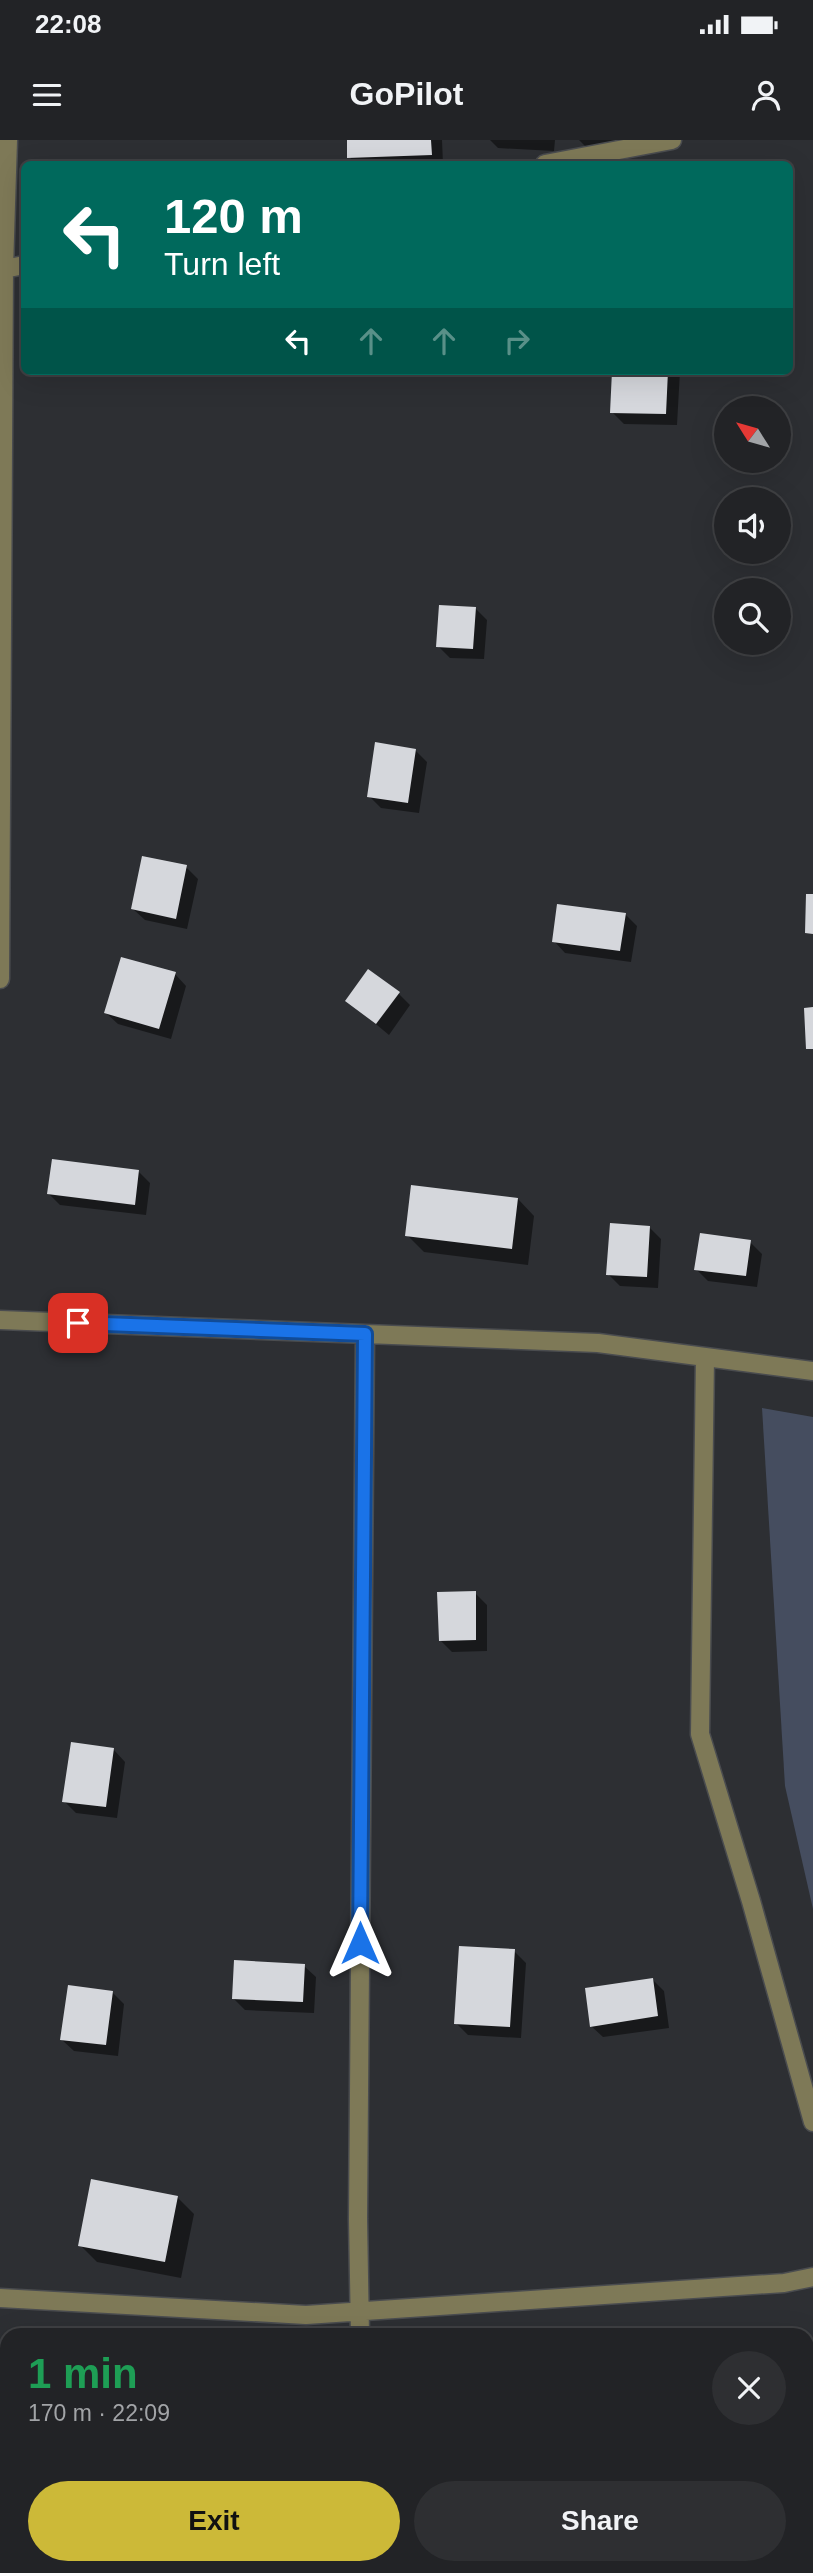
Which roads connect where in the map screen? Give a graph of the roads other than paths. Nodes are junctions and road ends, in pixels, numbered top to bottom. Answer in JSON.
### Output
{"nodes":[{"id":1,"x":8,"y":140,"type":"edge"},
{"id":2,"x":672,"y":140,"type":"edge"},
{"id":3,"x":561,"y":161,"type":"edge"},
{"id":4,"x":21,"y":266,"type":"edge"},
{"id":5,"x":4,"y":269,"type":"junction"},
{"id":6,"x":0,"y":979,"type":"edge"},
{"id":7,"x":0,"y":1320,"type":"edge"},
{"id":8,"x":365,"y":1334,"type":"junction"},
{"id":9,"x":705,"y":1357,"type":"junction"},
{"id":10,"x":813,"y":1371,"type":"edge"},
{"id":11,"x":813,"y":2122,"type":"edge"},
{"id":12,"x":813,"y":2277,"type":"edge"},
{"id":13,"x":0,"y":2298,"type":"edge"},
{"id":14,"x":360,"y":2314,"type":"junction"},
{"id":15,"x":360,"y":2328,"type":"edge"}],
"edges":[{"from":1,"to":5,"type":"street"},
{"from":2,"to":3,"type":"street"},
{"from":4,"to":5,"type":"street"},
{"from":5,"to":6,"type":"street"},
{"from":7,"to":8,"type":"street"},
{"from":8,"to":9,"type":"street"},
{"from":8,"to":14,"type":"street"},
{"from":9,"to":10,"type":"street"},
{"from":9,"to":11,"type":"street"},
{"from":12,"to":14,"type":"street"},
{"from":13,"to":14,"type":"street"},
{"from":14,"to":15,"type":"street"}]}
